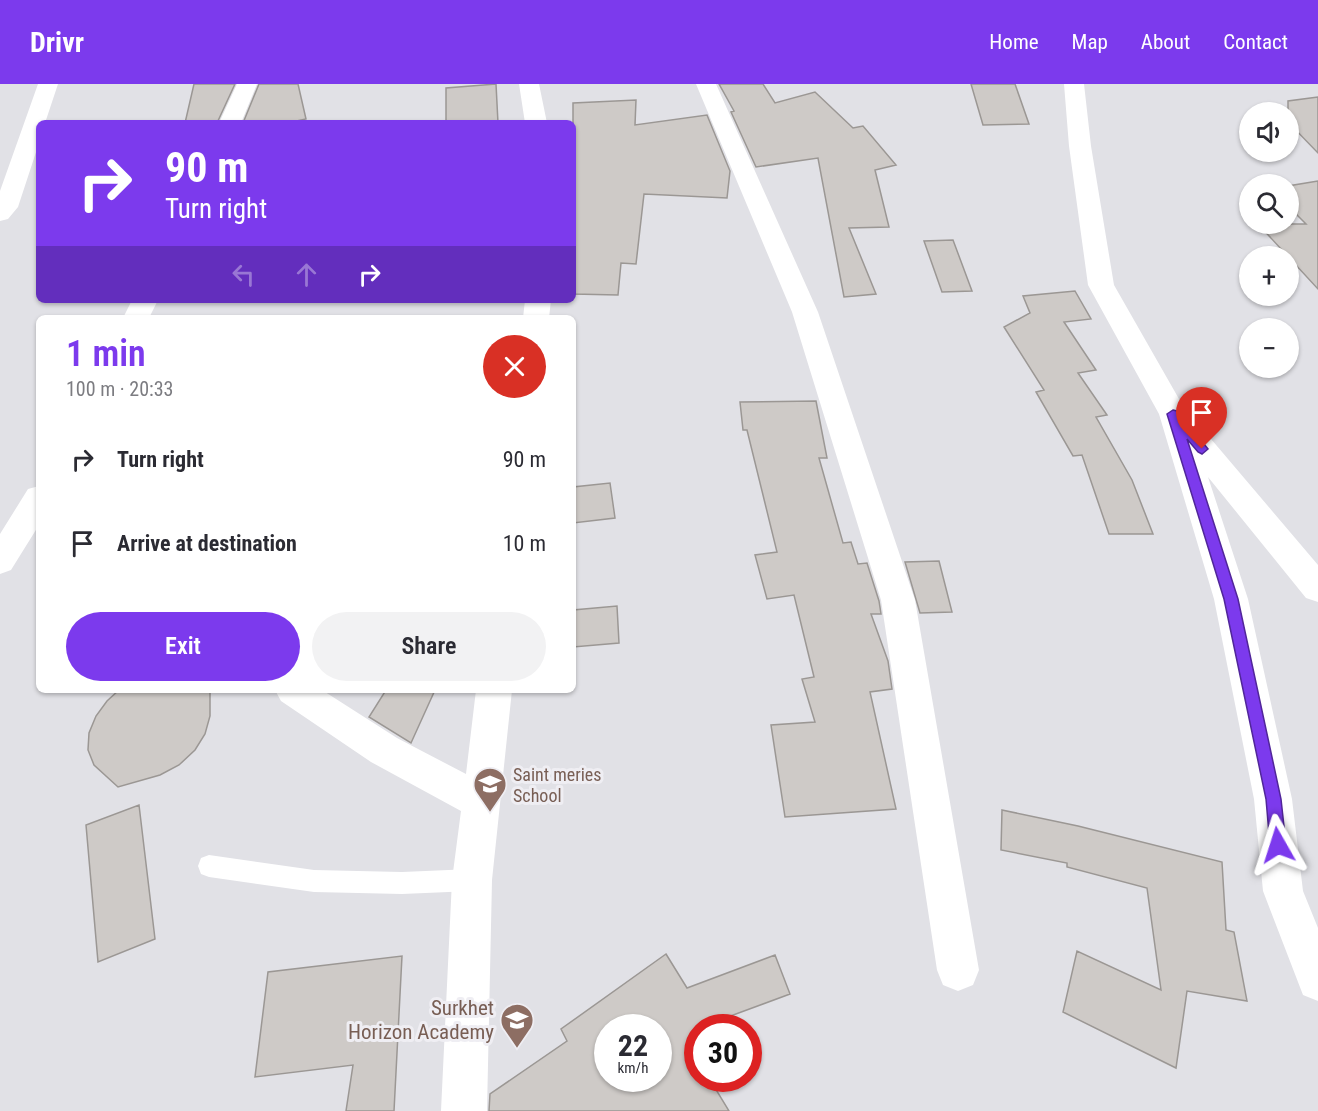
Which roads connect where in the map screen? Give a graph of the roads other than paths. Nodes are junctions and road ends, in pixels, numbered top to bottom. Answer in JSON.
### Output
{"nodes":[{"id":1,"x":48,"y":84,"type":"edge"},
{"id":2,"x":247,"y":84,"type":"edge"},
{"id":3,"x":529,"y":84,"type":"edge"},
{"id":4,"x":706,"y":84,"type":"edge"},
{"id":5,"x":1074,"y":84,"type":"edge"},
{"id":6,"x":231,"y":120,"type":"edge"},
{"id":7,"x":535,"y":120,"type":"edge"},
{"id":8,"x":0,"y":214,"type":"edge"},
{"id":9,"x":1173,"y":414,"type":"junction"},
{"id":10,"x":36,"y":503,"type":"edge"},
{"id":11,"x":0,"y":561,"type":"edge"},
{"id":12,"x":1318,"y":588,"type":"edge"},
{"id":13,"x":297,"y":693,"type":"edge"},
{"id":14,"x":494,"y":693,"type":"edge"},
{"id":15,"x":481,"y":801,"type":"junction"},
{"id":16,"x":209,"y":866,"type":"dead end"},
{"id":17,"x":472,"y":880,"type":"junction"},
{"id":18,"x":958,"y":970,"type":"dead end"},
{"id":19,"x":1318,"y":980,"type":"edge"},
{"id":20,"x":464,"y":1111,"type":"edge"}],
"edges":[{"from":1,"to":8,"type":"street"},
{"from":2,"to":6,"type":"street"},
{"from":3,"to":7,"type":"street"},
{"from":4,"to":18,"type":"street"},
{"from":5,"to":9,"type":"street"},
{"from":9,"to":12,"type":"street"},
{"from":9,"to":19,"type":"street"},
{"from":10,"to":11,"type":"street"},
{"from":13,"to":15,"type":"street"},
{"from":14,"to":15,"type":"street"},
{"from":15,"to":17,"type":"street"},
{"from":16,"to":17,"type":"lane"},
{"from":17,"to":20,"type":"street"}]}
